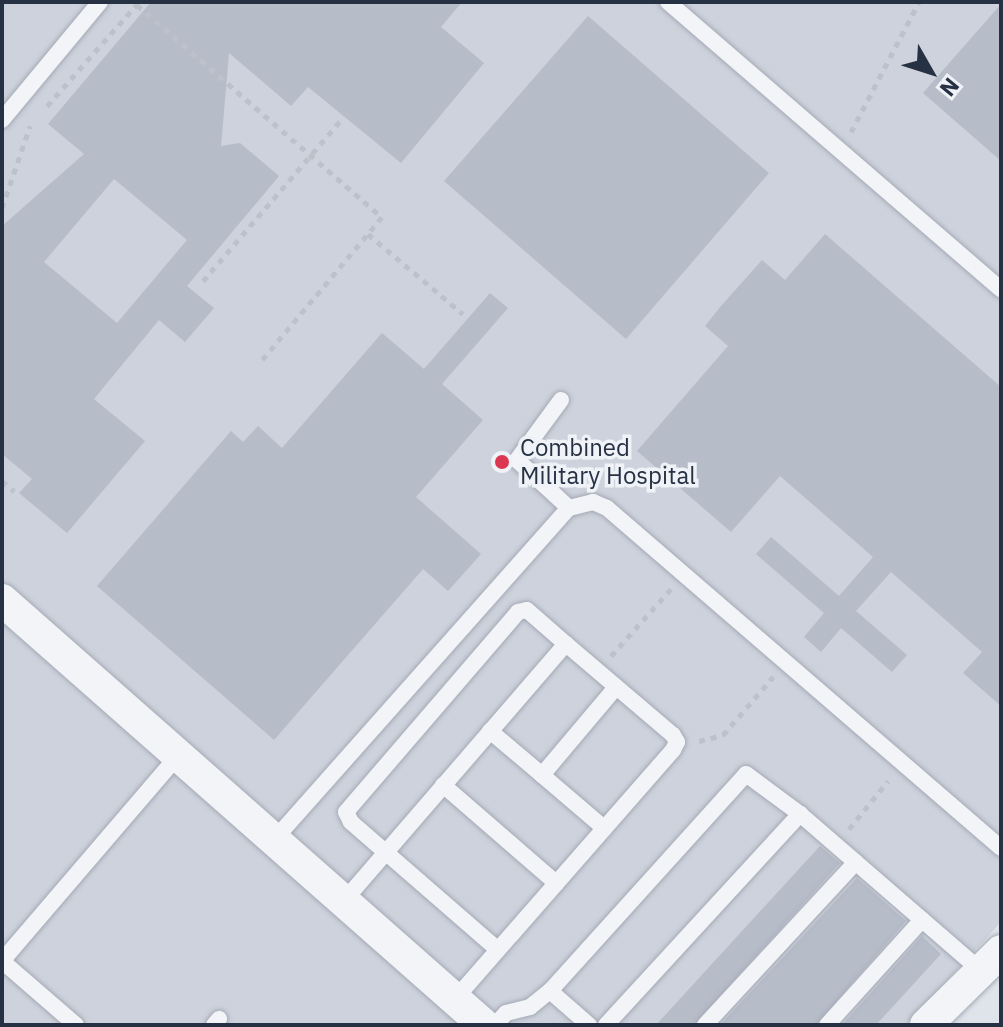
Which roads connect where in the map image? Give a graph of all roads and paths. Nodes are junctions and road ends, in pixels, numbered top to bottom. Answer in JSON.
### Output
{"nodes":[{"id":1,"x":100,"y":2,"type":"edge"},
{"id":2,"x":668,"y":2,"type":"edge"},
{"id":3,"x":919,"y":2,"type":"edge"},
{"id":4,"x":138,"y":3,"type":"edge"},
{"id":5,"x":2,"y":120,"type":"edge"},
{"id":6,"x":340,"y":121,"type":"dead end"},
{"id":7,"x":838,"y":149,"type":"junction"},
{"id":8,"x":311,"y":155,"type":"junction"},
{"id":9,"x":2,"y":208,"type":"edge"},
{"id":10,"x":368,"y":234,"type":"junction"},
{"id":11,"x":203,"y":281,"type":"dead end"},
{"id":12,"x":1001,"y":289,"type":"edge"},
{"id":13,"x":463,"y":314,"type":"dead end"},
{"id":14,"x":262,"y":360,"type":"dead end"},
{"id":15,"x":561,"y":400,"type":"dead end"},
{"id":16,"x":2,"y":481,"type":"edge"},
{"id":17,"x":14,"y":491,"type":"dead end"},
{"id":18,"x":569,"y":508,"type":"junction"},
{"id":19,"x":685,"y":574,"type":"junction"},
{"id":20,"x":2,"y":600,"type":"edge"},
{"id":21,"x":566,"y":644,"type":"junction"},
{"id":22,"x":786,"y":661,"type":"junction"},
{"id":23,"x":598,"y":671,"type":"junction"},
{"id":24,"x":616,"y":687,"type":"junction"},
{"id":25,"x":490,"y":731,"type":"junction"},
{"id":26,"x":677,"y":742,"type":"junction"},
{"id":27,"x":177,"y":757,"type":"junction"},
{"id":28,"x":904,"y":762,"type":"junction"},
{"id":29,"x":542,"y":775,"type":"junction"},
{"id":30,"x":443,"y":785,"type":"junction"},
{"id":31,"x":800,"y":814,"type":"junction"},
{"id":32,"x":604,"y":828,"type":"junction"},
{"id":33,"x":273,"y":841,"type":"junction"},
{"id":34,"x":836,"y":845,"type":"junction"},
{"id":35,"x":1001,"y":848,"type":"edge"},
{"id":36,"x":385,"y":852,"type":"junction"},
{"id":37,"x":856,"y":862,"type":"junction"},
{"id":38,"x":556,"y":883,"type":"junction"},
{"id":39,"x":343,"y":902,"type":"junction"},
{"id":40,"x":922,"y":920,"type":"junction"},
{"id":41,"x":497,"y":949,"type":"junction"},
{"id":42,"x":990,"y":959,"type":"edge"},
{"id":43,"x":2,"y":961,"type":"edge"},
{"id":44,"x":550,"y":991,"type":"junction"},
{"id":45,"x":454,"y":1000,"type":"junction"},
{"id":46,"x":76,"y":1025,"type":"edge"},
{"id":47,"x":484,"y":1025,"type":"edge"},
{"id":48,"x":495,"y":1025,"type":"edge"},
{"id":49,"x":589,"y":1025,"type":"edge"},
{"id":50,"x":606,"y":1025,"type":"edge"},
{"id":51,"x":705,"y":1025,"type":"edge"},
{"id":52,"x":827,"y":1025,"type":"edge"},
{"id":53,"x":926,"y":1025,"type":"edge"}],
"edges":[{"from":1,"to":5,"type":"lane"},
{"from":2,"to":7,"type":"lane"},
{"from":3,"to":7,"type":"path"},
{"from":4,"to":8,"type":"path"},
{"from":4,"to":9,"type":"path"},
{"from":6,"to":8,"type":"path"},
{"from":7,"to":12,"type":"lane"},
{"from":8,"to":10,"type":"path"},
{"from":8,"to":11,"type":"path"},
{"from":10,"to":13,"type":"path"},
{"from":10,"to":14,"type":"path"},
{"from":15,"to":18,"type":"lane"},
{"from":16,"to":17,"type":"path"},
{"from":18,"to":19,"type":"lane"},
{"from":18,"to":33,"type":"lane"},
{"from":19,"to":22,"type":"lane"},
{"from":19,"to":23,"type":"path"},
{"from":20,"to":27,"type":"street"},
{"from":21,"to":23,"type":"lane"},
{"from":21,"to":25,"type":"lane"},
{"from":21,"to":36,"type":"lane"},
{"from":22,"to":26,"type":"path"},
{"from":22,"to":28,"type":"lane"},
{"from":23,"to":24,"type":"lane"},
{"from":24,"to":26,"type":"lane"},
{"from":24,"to":29,"type":"lane"},
{"from":25,"to":29,"type":"lane"},
{"from":25,"to":30,"type":"lane"},
{"from":26,"to":32,"type":"lane"},
{"from":27,"to":33,"type":"street"},
{"from":27,"to":43,"type":"lane"},
{"from":28,"to":34,"type":"path"},
{"from":28,"to":35,"type":"lane"},
{"from":29,"to":32,"type":"lane"},
{"from":30,"to":36,"type":"lane"},
{"from":30,"to":38,"type":"lane"},
{"from":31,"to":34,"type":"lane"},
{"from":31,"to":44,"type":"lane"},
{"from":31,"to":50,"type":"lane"},
{"from":32,"to":38,"type":"lane"},
{"from":33,"to":39,"type":"street"},
{"from":34,"to":37,"type":"lane"},
{"from":36,"to":39,"type":"lane"},
{"from":36,"to":41,"type":"lane"},
{"from":37,"to":40,"type":"lane"},
{"from":37,"to":51,"type":"lane"},
{"from":38,"to":41,"type":"lane"},
{"from":39,"to":45,"type":"street"},
{"from":40,"to":42,"type":"lane"},
{"from":40,"to":52,"type":"lane"},
{"from":41,"to":45,"type":"lane"},
{"from":42,"to":53,"type":"street"},
{"from":43,"to":46,"type":"lane"},
{"from":44,"to":48,"type":"lane"},
{"from":44,"to":49,"type":"lane"},
{"from":45,"to":47,"type":"street"}]}
